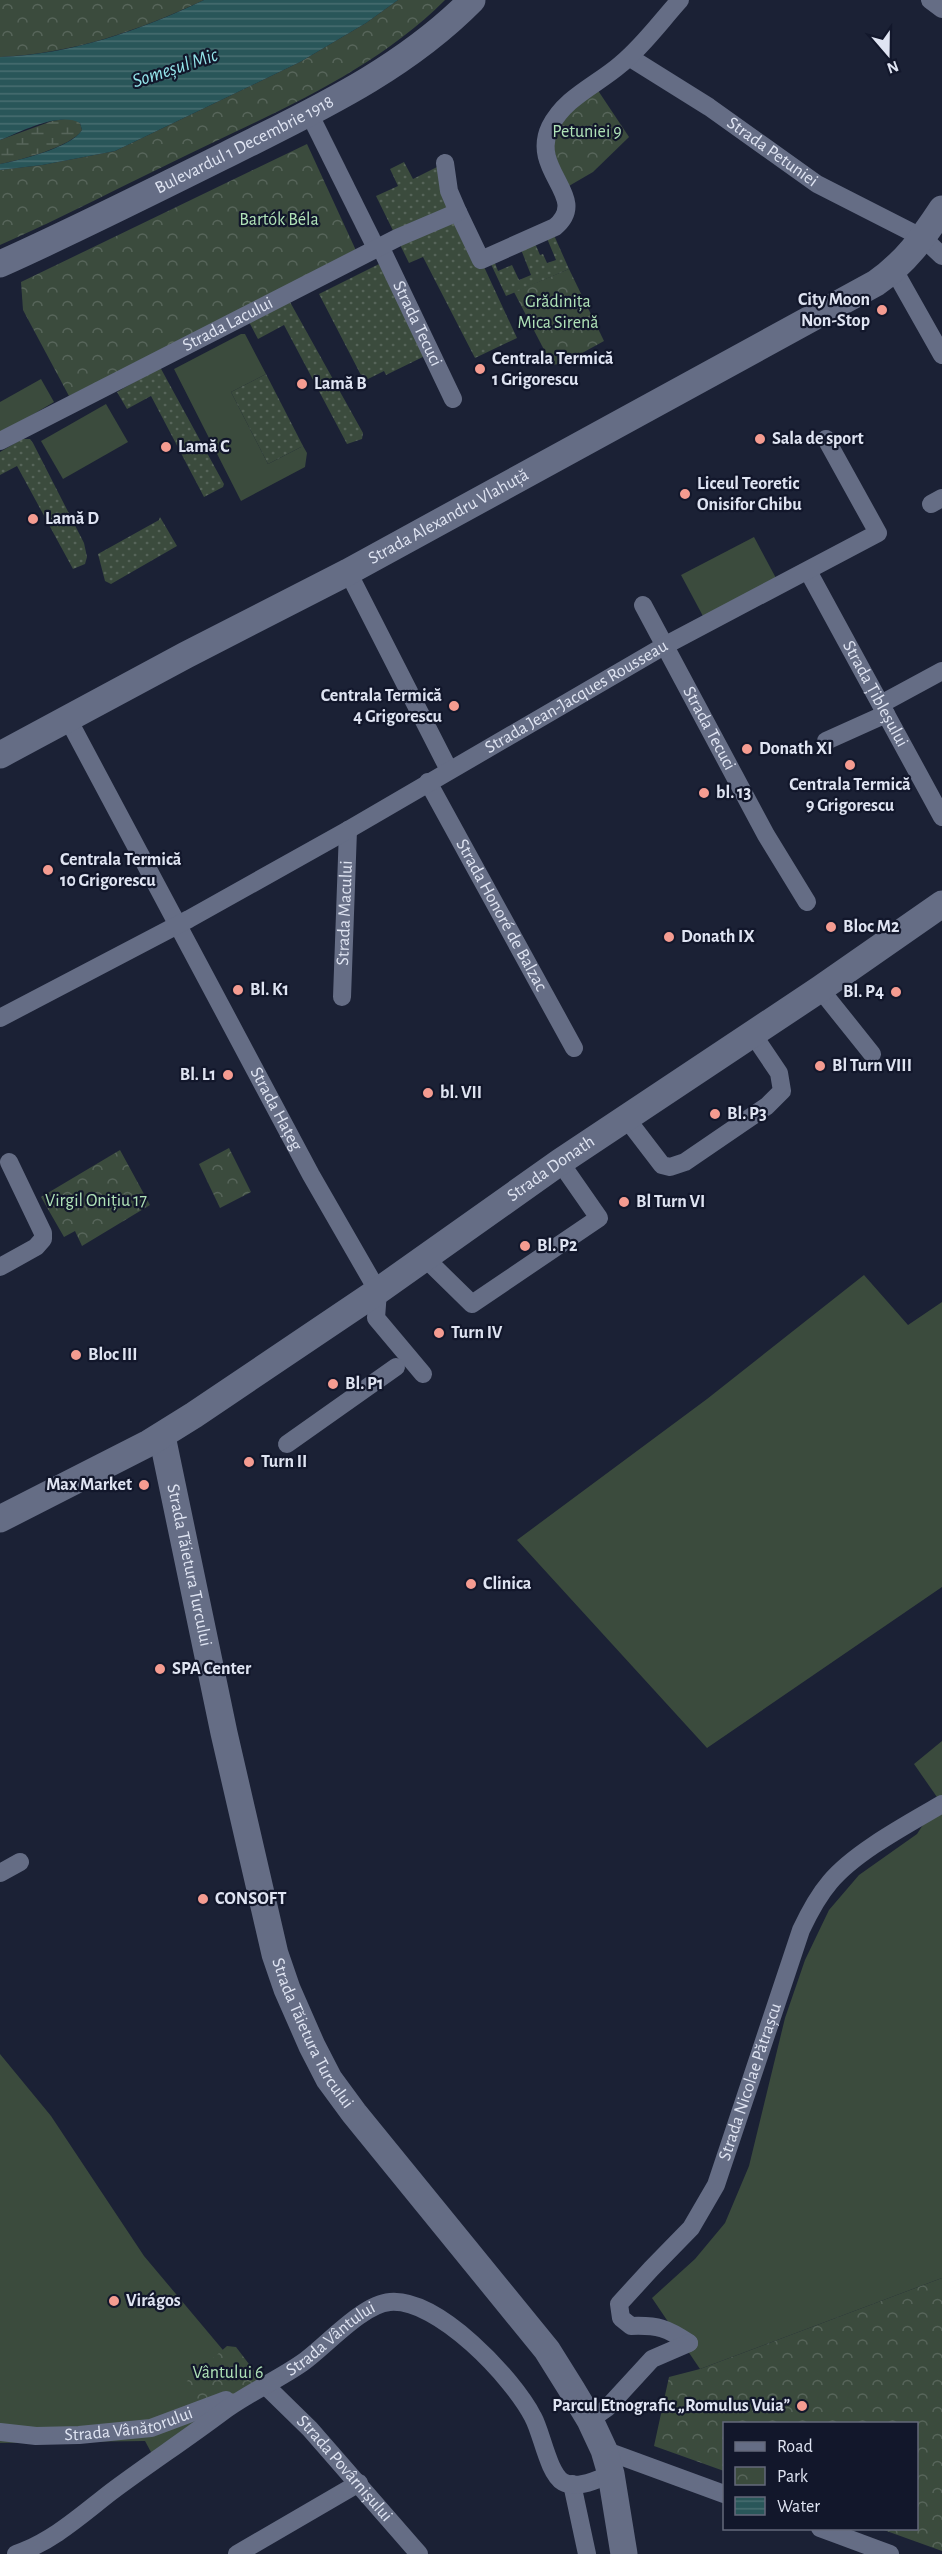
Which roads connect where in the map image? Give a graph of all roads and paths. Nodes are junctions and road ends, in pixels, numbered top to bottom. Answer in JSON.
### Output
{"nodes":[{"id":1,"x":472,"y":0,"type":"edge"},
{"id":2,"x":680,"y":0,"type":"edge"},
{"id":3,"x":930,"y":0,"type":"edge"},
{"id":4,"x":942,"y":9,"type":"edge"},
{"id":5,"x":629,"y":57,"type":"junction"},
{"id":6,"x":309,"y":113,"type":"junction"},
{"id":7,"x":445,"y":163,"type":"dead end"},
{"id":8,"x":942,"y":209,"type":"edge"},
{"id":9,"x":458,"y":212,"type":"junction"},
{"id":10,"x":378,"y":247,"type":"junction"},
{"id":11,"x":932,"y":247,"type":"edge"},
{"id":12,"x":0,"y":264,"type":"edge"},
{"id":13,"x":894,"y":270,"type":"junction"},
{"id":14,"x":942,"y":355,"type":"edge"},
{"id":15,"x":453,"y":399,"type":"dead end"},
{"id":16,"x":826,"y":439,"type":"dead end"},
{"id":17,"x":0,"y":441,"type":"edge"},
{"id":18,"x":808,"y":571,"type":"junction"},
{"id":19,"x":348,"y":572,"type":"junction"},
{"id":20,"x":644,"y":605,"type":"dead end"},
{"id":21,"x":664,"y":646,"type":"junction"},
{"id":22,"x":942,"y":670,"type":"edge"},
{"id":23,"x":883,"y":709,"type":"junction"},
{"id":24,"x":68,"y":719,"type":"junction"},
{"id":25,"x":826,"y":741,"type":"dead end"},
{"id":26,"x":0,"y":755,"type":"edge"},
{"id":27,"x":449,"y":770,"type":"junction"},
{"id":28,"x":428,"y":782,"type":"junction"},
{"id":29,"x":937,"y":793,"type":"edge"},
{"id":30,"x":942,"y":817,"type":"edge"},
{"id":31,"x":348,"y":830,"type":"junction"},
{"id":32,"x":807,"y":902,"type":"dead end"},
{"id":33,"x":942,"y":904,"type":"edge"},
{"id":34,"x":177,"y":925,"type":"junction"},
{"id":35,"x":820,"y":989,"type":"junction"},
{"id":36,"x":342,"y":997,"type":"dead end"},
{"id":37,"x":0,"y":1018,"type":"edge"},
{"id":38,"x":752,"y":1033,"type":"junction"},
{"id":39,"x":574,"y":1048,"type":"dead end"},
{"id":40,"x":872,"y":1054,"type":"dead end"},
{"id":41,"x":626,"y":1118,"type":"junction"},
{"id":42,"x":9,"y":1162,"type":"dead end"},
{"id":43,"x":560,"y":1162,"type":"junction"},
{"id":44,"x":425,"y":1258,"type":"junction"},
{"id":45,"x":0,"y":1267,"type":"edge"},
{"id":46,"x":378,"y":1291,"type":"junction"},
{"id":47,"x":396,"y":1366,"type":"dead end"},
{"id":48,"x":423,"y":1374,"type":"dead end"},
{"id":49,"x":162,"y":1436,"type":"junction"},
{"id":50,"x":287,"y":1444,"type":"dead end"},
{"id":51,"x":0,"y":1519,"type":"edge"},
{"id":52,"x":942,"y":1804,"type":"edge"},
{"id":53,"x":20,"y":1862,"type":"dead end"},
{"id":54,"x":0,"y":1873,"type":"edge"},
{"id":55,"x":259,"y":2389,"type":"junction"},
{"id":56,"x":590,"y":2420,"type":"junction"},
{"id":57,"x":0,"y":2432,"type":"edge"},
{"id":58,"x":607,"y":2462,"type":"junction"},
{"id":59,"x":359,"y":2483,"type":"junction"},
{"id":60,"x":572,"y":2484,"type":"junction"},
{"id":61,"x":723,"y":2494,"type":"edge"},
{"id":62,"x":823,"y":2530,"type":"edge"},
{"id":63,"x":16,"y":2554,"type":"edge"},
{"id":64,"x":237,"y":2554,"type":"edge"},
{"id":65,"x":419,"y":2554,"type":"edge"},
{"id":66,"x":587,"y":2554,"type":"edge"},
{"id":67,"x":624,"y":2554,"type":"edge"},
{"id":68,"x":890,"y":2554,"type":"edge"}],
"edges":[{"from":1,"to":6,"type":"main road","name":"Bulevardul 1 Decembrie 1918"},
{"from":2,"to":5,"type":"street"},
{"from":3,"to":4,"type":"street"},
{"from":5,"to":9,"type":"street"},
{"from":5,"to":11,"type":"street","name":"Strada Petuniei"},
{"from":6,"to":10,"type":"street","name":"Strada Tecuci"},
{"from":6,"to":12,"type":"main road","name":"Bulevardul 1 Decembrie 1918"},
{"from":7,"to":9,"type":"street"},
{"from":8,"to":11,"type":"main road","name":"Strada Alexandru Vlahuță"},
{"from":9,"to":10,"type":"street","name":"Strada Lacului"},
{"from":10,"to":15,"type":"street","name":"Strada Tecuci"},
{"from":10,"to":17,"type":"street","name":"Strada Lacului"},
{"from":11,"to":13,"type":"main road","name":"Strada Alexandru Vlahuță"},
{"from":13,"to":14,"type":"street"},
{"from":13,"to":19,"type":"main road","name":"Strada Alexandru Vlahuță"},
{"from":16,"to":18,"type":"street","name":"Strada Jean-Jacques Rousseau"},
{"from":18,"to":21,"type":"street","name":"Strada Jean-Jacques Rousseau"},
{"from":18,"to":23,"type":"street","name":"Strada Țibleșului"},
{"from":19,"to":24,"type":"main road","name":"Strada Alexandru Vlahuță"},
{"from":19,"to":27,"type":"street"},
{"from":20,"to":21,"type":"street"},
{"from":21,"to":27,"type":"street","name":"Strada Jean-Jacques Rousseau"},
{"from":21,"to":32,"type":"street","name":"Strada Tecuci"},
{"from":22,"to":23,"type":"street"},
{"from":23,"to":25,"type":"street"},
{"from":23,"to":29,"type":"street","name":"Strada Țibleșului"},
{"from":24,"to":26,"type":"main road","name":"Strada Alexandru Vlahuță"},
{"from":24,"to":34,"type":"street","name":"Strada Hațeg"},
{"from":27,"to":28,"type":"street","name":"Strada Jean-Jacques Rousseau"},
{"from":28,"to":31,"type":"street","name":"Strada Jean-Jacques Rousseau"},
{"from":28,"to":39,"type":"street","name":"Strada Honoré de Balzac"},
{"from":29,"to":30,"type":"street","name":"Strada Țibleșului"},
{"from":31,"to":34,"type":"street"},
{"from":31,"to":36,"type":"street","name":"Strada Macului"},
{"from":33,"to":35,"type":"main road","name":"Strada Donath"},
{"from":34,"to":37,"type":"street"},
{"from":34,"to":46,"type":"street","name":"Strada Hațeg"},
{"from":35,"to":38,"type":"main road","name":"Strada Donath"},
{"from":35,"to":40,"type":"street"},
{"from":38,"to":41,"type":"main road","name":"Strada Donath"},
{"from":38,"to":41,"type":"street"},
{"from":41,"to":43,"type":"main road","name":"Strada Donath"},
{"from":42,"to":45,"type":"street"},
{"from":43,"to":44,"type":"main road","name":"Strada Donath"},
{"from":43,"to":44,"type":"street"},
{"from":44,"to":46,"type":"main road","name":"Strada Donath"},
{"from":46,"to":48,"type":"street"},
{"from":46,"to":49,"type":"main road","name":"Strada Donath"},
{"from":47,"to":50,"type":"street"},
{"from":49,"to":51,"type":"main road","name":"Strada Donath"},
{"from":49,"to":56,"type":"main road","name":"Strada Tăietura Turcului"},
{"from":52,"to":56,"type":"street","name":"Strada Nicolae Pătrașcu"},
{"from":53,"to":54,"type":"street"},
{"from":55,"to":57,"type":"street","name":"Strada Vânătorului"},
{"from":55,"to":59,"type":"street","name":"Strada Povârnișului"},
{"from":55,"to":60,"type":"street","name":"Strada Vântului"},
{"from":55,"to":63,"type":"street","name":"Strada Vântului"},
{"from":56,"to":58,"type":"main road","name":"Strada Tăietura Turcului"},
{"from":58,"to":60,"type":"street"},
{"from":58,"to":61,"type":"street"},
{"from":58,"to":67,"type":"main road","name":"Strada Tăietura Turcului"},
{"from":59,"to":64,"type":"street"},
{"from":59,"to":65,"type":"street","name":"Strada Povârnișului"},
{"from":60,"to":66,"type":"street"},
{"from":62,"to":68,"type":"street"}]}
